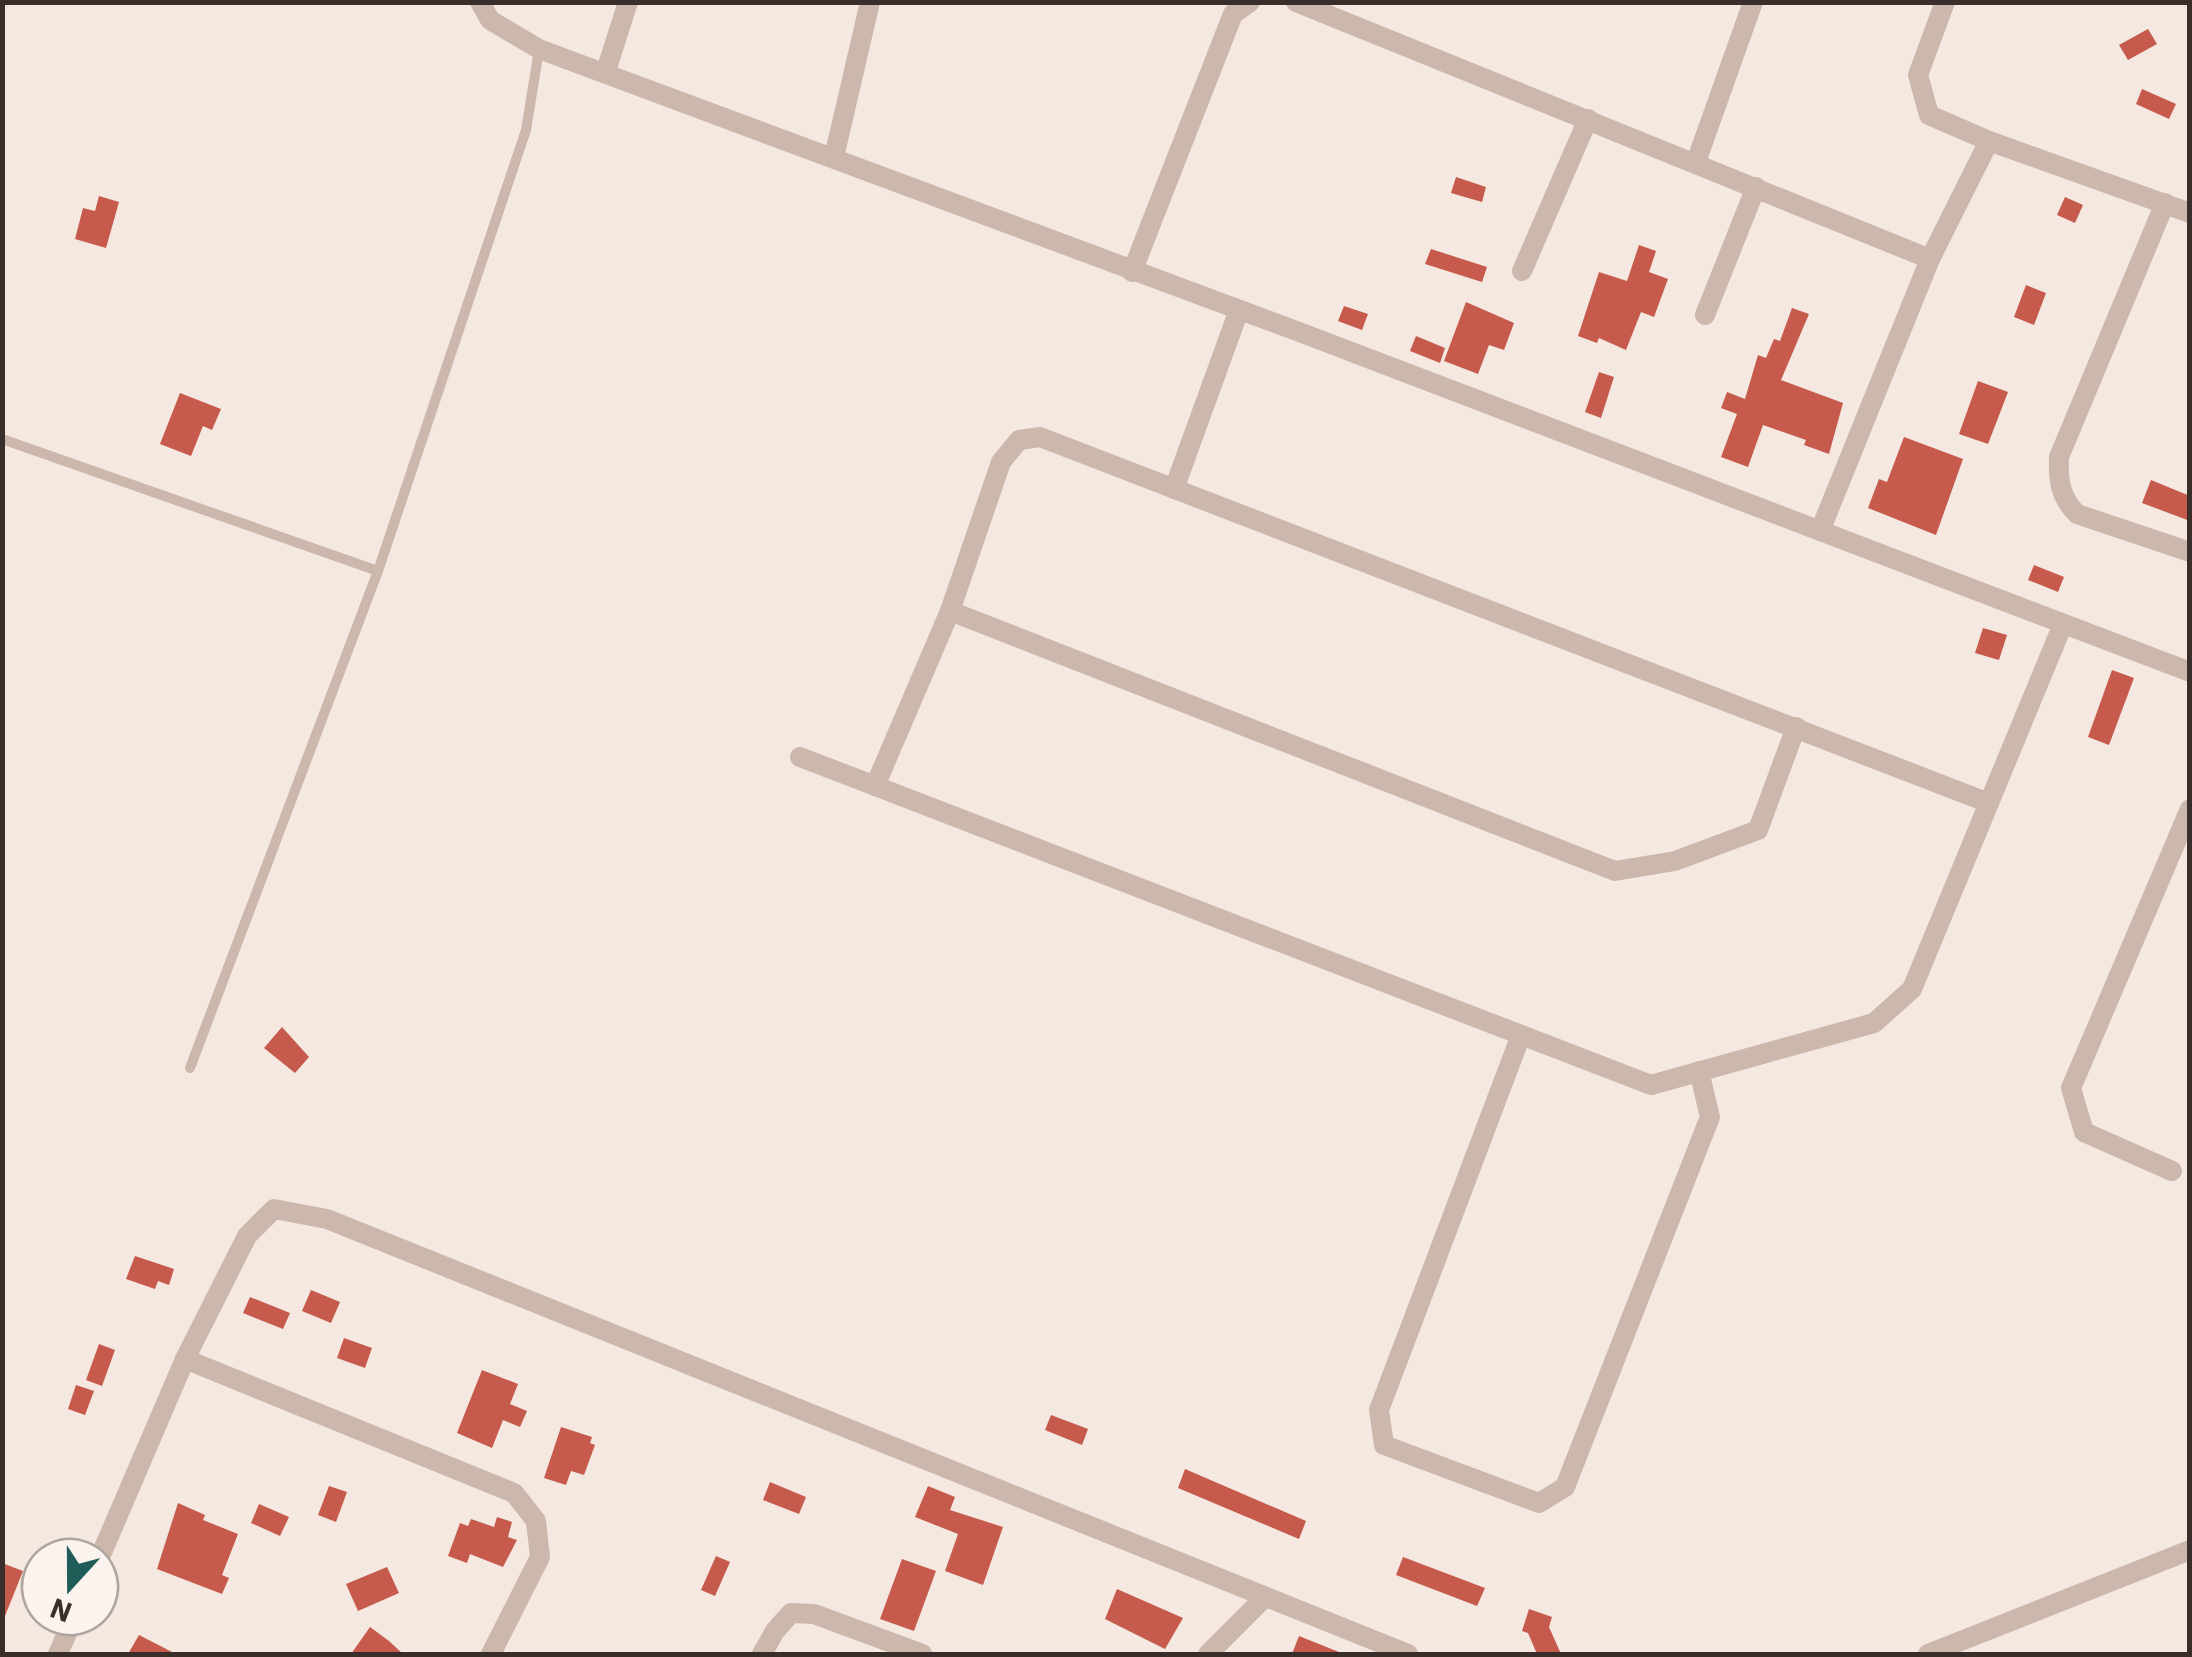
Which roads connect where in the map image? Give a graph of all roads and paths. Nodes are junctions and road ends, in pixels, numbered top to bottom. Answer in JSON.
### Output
{"nodes":[{"id":1,"x":480,"y":2,"type":"edge"},
{"id":2,"x":628,"y":2,"type":"edge"},
{"id":3,"x":870,"y":2,"type":"edge"},
{"id":4,"x":1250,"y":2,"type":"edge"},
{"id":5,"x":1296,"y":2,"type":"edge"},
{"id":6,"x":1753,"y":2,"type":"edge"},
{"id":7,"x":1945,"y":2,"type":"edge"},
{"id":8,"x":539,"y":49,"type":"junction"},
{"id":9,"x":606,"y":71,"type":"junction"},
{"id":10,"x":1588,"y":119,"type":"junction"},
{"id":11,"x":1989,"y":142,"type":"junction"},
{"id":12,"x":834,"y":157,"type":"junction"},
{"id":13,"x":1696,"y":162,"type":"junction"},
{"id":14,"x":1756,"y":187,"type":"junction"},
{"id":15,"x":2165,"y":203,"type":"junction"},
{"id":16,"x":2190,"y":212,"type":"edge"},
{"id":17,"x":1930,"y":259,"type":"junction"},
{"id":18,"x":1522,"y":271,"type":"dead end"},
{"id":19,"x":1132,"y":272,"type":"junction"},
{"id":20,"x":1238,"y":310,"type":"junction"},
{"id":21,"x":1705,"y":315,"type":"dead end"},
{"id":22,"x":2,"y":439,"type":"edge"},
{"id":23,"x":1174,"y":489,"type":"junction"},
{"id":24,"x":1820,"y":531,"type":"junction"},
{"id":25,"x":2190,"y":552,"type":"edge"},
{"id":26,"x":378,"y":571,"type":"junction"},
{"id":27,"x":950,"y":611,"type":"junction"},
{"id":28,"x":2063,"y":624,"type":"junction"},
{"id":29,"x":2190,"y":672,"type":"edge"},
{"id":30,"x":1796,"y":727,"type":"junction"},
{"id":31,"x":800,"y":756,"type":"dead end"},
{"id":32,"x":875,"y":786,"type":"junction"},
{"id":33,"x":1988,"y":803,"type":"junction"},
{"id":34,"x":2190,"y":808,"type":"edge"},
{"id":35,"x":1521,"y":1035,"type":"junction"},
{"id":36,"x":190,"y":1068,"type":"dead end"},
{"id":37,"x":1700,"y":1071,"type":"junction"},
{"id":38,"x":2172,"y":1171,"type":"dead end"},
{"id":39,"x":185,"y":1360,"type":"junction"},
{"id":40,"x":109,"y":1537,"type":"edge"},
{"id":41,"x":2190,"y":1550,"type":"edge"},
{"id":42,"x":1264,"y":1598,"type":"junction"},
{"id":43,"x":490,"y":1654,"type":"edge"},
{"id":44,"x":762,"y":1654,"type":"edge"},
{"id":45,"x":922,"y":1654,"type":"edge"},
{"id":46,"x":1208,"y":1654,"type":"edge"},
{"id":47,"x":1408,"y":1654,"type":"edge"},
{"id":48,"x":1928,"y":1654,"type":"edge"}],
"edges":[{"from":1,"to":8,"type":"street"},
{"from":2,"to":9,"type":"street"},
{"from":3,"to":12,"type":"street"},
{"from":4,"to":19,"type":"street"},
{"from":5,"to":10,"type":"street"},
{"from":6,"to":13,"type":"street"},
{"from":7,"to":11,"type":"street"},
{"from":8,"to":9,"type":"street"},
{"from":8,"to":26,"type":"lane"},
{"from":9,"to":12,"type":"street"},
{"from":10,"to":13,"type":"street"},
{"from":10,"to":18,"type":"street"},
{"from":11,"to":15,"type":"street"},
{"from":11,"to":17,"type":"street"},
{"from":12,"to":19,"type":"street"},
{"from":13,"to":14,"type":"street"},
{"from":14,"to":17,"type":"street"},
{"from":14,"to":21,"type":"street"},
{"from":15,"to":16,"type":"street"},
{"from":15,"to":25,"type":"street"},
{"from":17,"to":24,"type":"street"},
{"from":19,"to":20,"type":"street"},
{"from":20,"to":23,"type":"street"},
{"from":20,"to":24,"type":"street"},
{"from":22,"to":26,"type":"lane"},
{"from":23,"to":27,"type":"street"},
{"from":23,"to":30,"type":"street"},
{"from":24,"to":28,"type":"street"},
{"from":26,"to":36,"type":"lane"},
{"from":27,"to":30,"type":"street"},
{"from":27,"to":32,"type":"street"},
{"from":28,"to":29,"type":"street"},
{"from":28,"to":33,"type":"street"},
{"from":30,"to":33,"type":"street"},
{"from":31,"to":32,"type":"street"},
{"from":32,"to":35,"type":"street"},
{"from":33,"to":37,"type":"street"},
{"from":34,"to":38,"type":"street"},
{"from":35,"to":37,"type":"street"},
{"from":35,"to":37,"type":"street"},
{"from":39,"to":40,"type":"street"},
{"from":39,"to":42,"type":"street"},
{"from":39,"to":43,"type":"street"},
{"from":41,"to":48,"type":"street"},
{"from":42,"to":46,"type":"street"},
{"from":42,"to":47,"type":"street"},
{"from":44,"to":45,"type":"street"}]}
